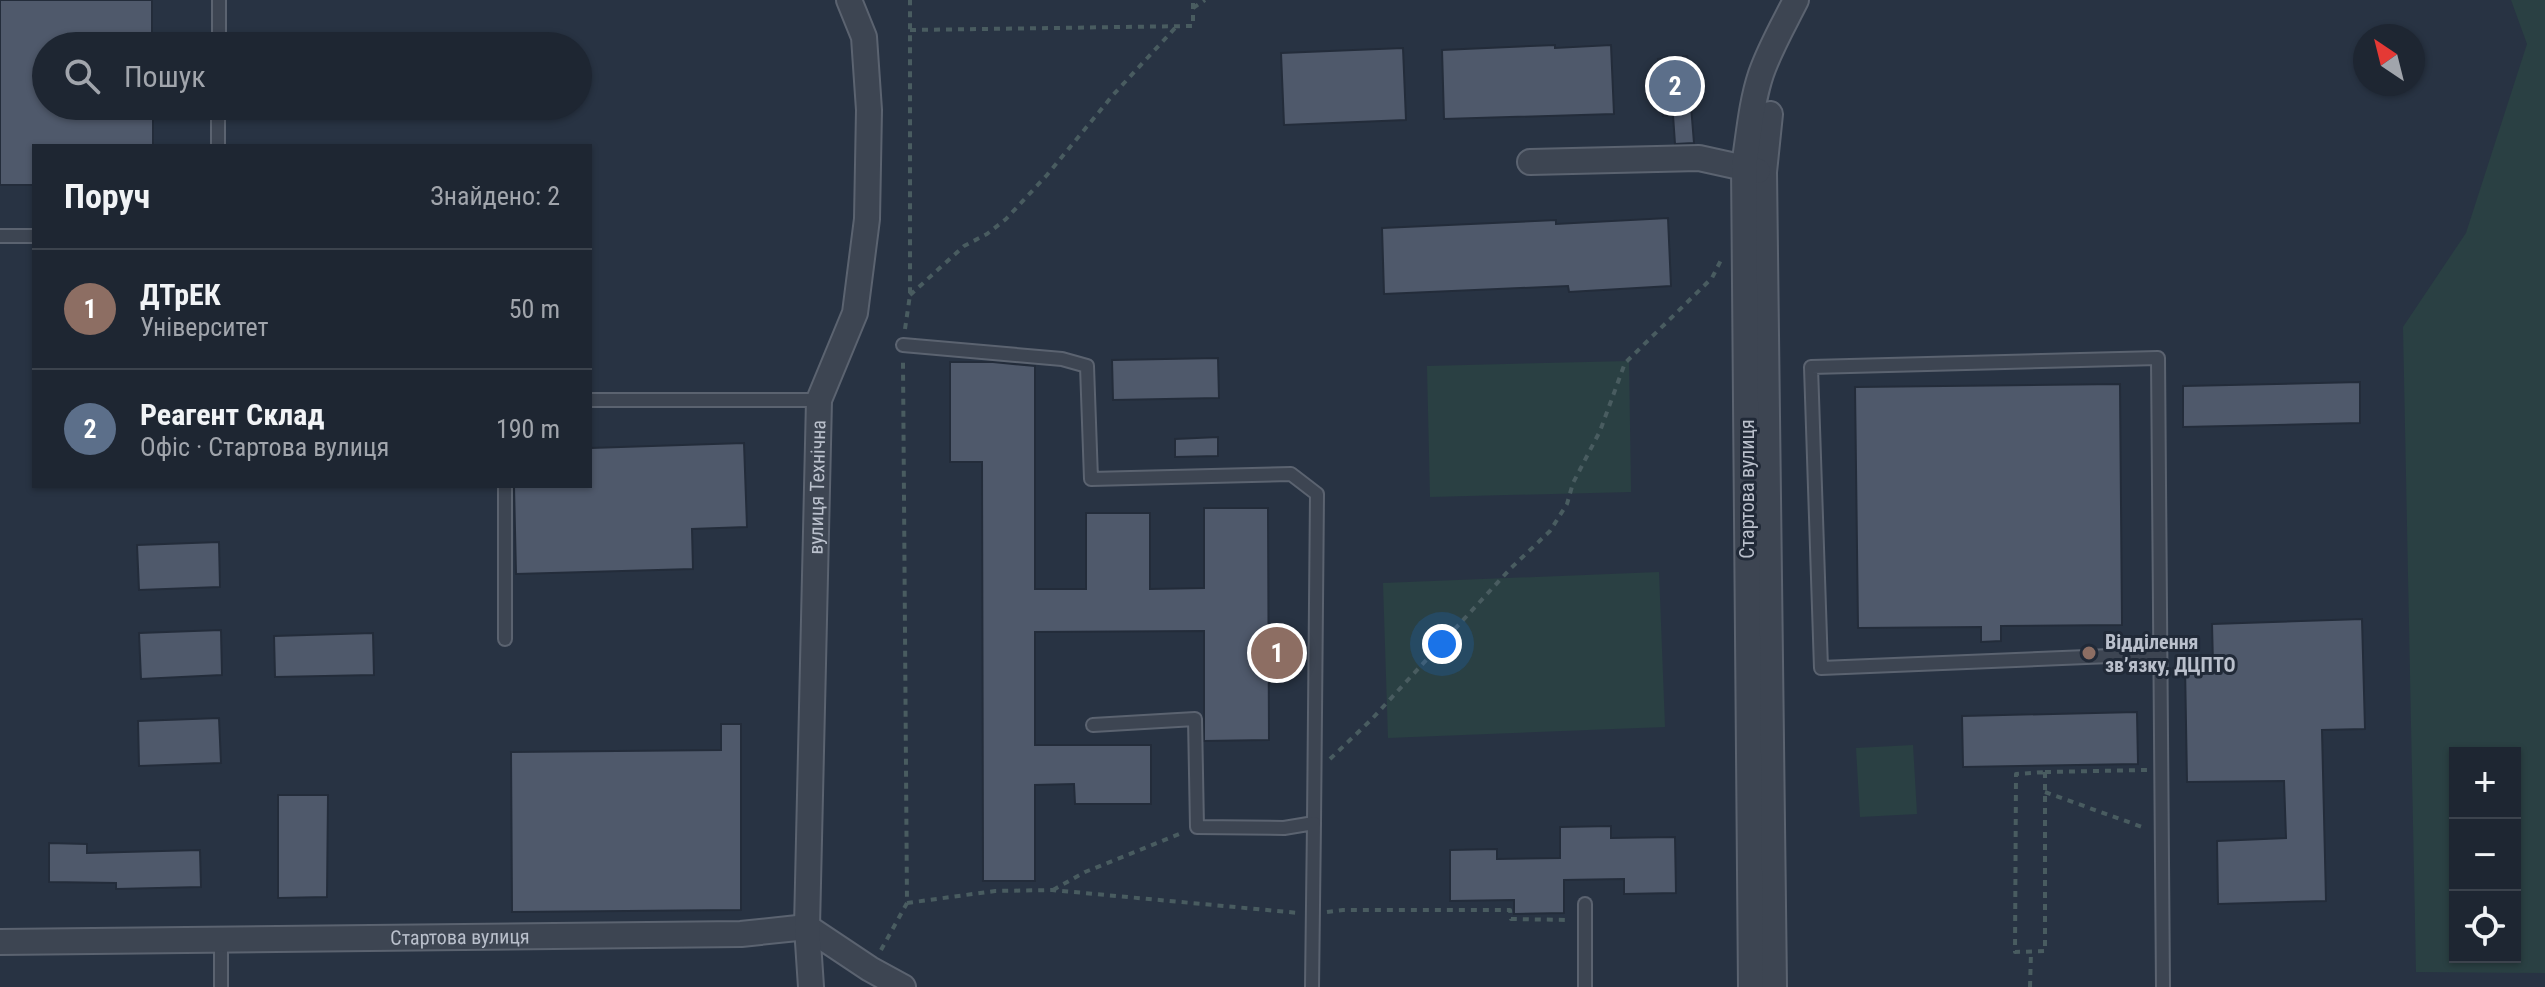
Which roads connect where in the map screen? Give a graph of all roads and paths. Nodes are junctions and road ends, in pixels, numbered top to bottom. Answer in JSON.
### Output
{"nodes":[{"id":1,"x":219,"y":0,"type":"edge"},
{"id":2,"x":849,"y":0,"type":"edge"},
{"id":3,"x":910,"y":0,"type":"edge"},
{"id":4,"x":1193,"y":0,"type":"edge"},
{"id":5,"x":1205,"y":0,"type":"edge"},
{"id":6,"x":1796,"y":0,"type":"edge"},
{"id":7,"x":1193,"y":8,"type":"junction"},
{"id":8,"x":1176,"y":27,"type":"junction"},
{"id":9,"x":910,"y":30,"type":"junction"},
{"id":10,"x":219,"y":32,"type":"edge"},
{"id":11,"x":1770,"y":114,"type":"dead end"},
{"id":12,"x":218,"y":120,"type":"edge"},
{"id":13,"x":218,"y":144,"type":"edge"},
{"id":14,"x":1530,"y":162,"type":"dead end"},
{"id":15,"x":1754,"y":169,"type":"junction"},
{"id":16,"x":0,"y":236,"type":"edge"},
{"id":17,"x":32,"y":236,"type":"edge"},
{"id":18,"x":1724,"y":255,"type":"dead end"},
{"id":19,"x":910,"y":295,"type":"junction"},
{"id":20,"x":903,"y":345,"type":"junction"},
{"id":21,"x":592,"y":400,"type":"edge"},
{"id":22,"x":819,"y":400,"type":"junction"},
{"id":23,"x":505,"y":488,"type":"edge"},
{"id":24,"x":505,"y":639,"type":"dead end"},
{"id":25,"x":2159,"y":654,"type":"junction"},
{"id":26,"x":1093,"y":725,"type":"dead end"},
{"id":27,"x":2163,"y":769,"type":"junction"},
{"id":28,"x":2045,"y":772,"type":"junction"},
{"id":29,"x":1315,"y":774,"type":"junction"},
{"id":30,"x":2045,"y":792,"type":"junction"},
{"id":31,"x":1314,"y":823,"type":"junction"},
{"id":32,"x":1197,"y":827,"type":"junction"},
{"id":33,"x":2163,"y":835,"type":"junction"},
{"id":34,"x":1052,"y":890,"type":"junction"},
{"id":35,"x":907,"y":903,"type":"junction"},
{"id":36,"x":1585,"y":904,"type":"dead end"},
{"id":37,"x":1314,"y":914,"type":"junction"},
{"id":38,"x":1585,"y":920,"type":"junction"},
{"id":39,"x":807,"y":927,"type":"junction"},
{"id":40,"x":221,"y":940,"type":"junction"},
{"id":41,"x":0,"y":942,"type":"edge"},
{"id":42,"x":2031,"y":952,"type":"junction"},
{"id":43,"x":870,"y":969,"type":"junction"},
{"id":44,"x":221,"y":987,"type":"edge"},
{"id":45,"x":811,"y":987,"type":"edge"},
{"id":46,"x":903,"y":987,"type":"edge"},
{"id":47,"x":1312,"y":987,"type":"edge"},
{"id":48,"x":1585,"y":987,"type":"edge"},
{"id":49,"x":1751,"y":987,"type":"edge"},
{"id":50,"x":1774,"y":987,"type":"edge"},
{"id":51,"x":2030,"y":987,"type":"edge"},
{"id":52,"x":2163,"y":987,"type":"edge"}],
"edges":[{"from":1,"to":10,"type":"lane"},
{"from":2,"to":22,"type":"street","name":"вулиця Технічна"},
{"from":3,"to":9,"type":"path"},
{"from":4,"to":7,"type":"path"},
{"from":5,"to":7,"type":"path"},
{"from":6,"to":15,"type":"street","name":"Стартова вулиця"},
{"from":7,"to":8,"type":"path"},
{"from":8,"to":9,"type":"path"},
{"from":8,"to":19,"type":"path"},
{"from":9,"to":19,"type":"path"},
{"from":11,"to":15,"type":"street","name":"Стартова вулиця"},
{"from":12,"to":13,"type":"lane"},
{"from":14,"to":15,"type":"street"},
{"from":15,"to":49,"type":"street","name":"Стартова вулиця"},
{"from":15,"to":50,"type":"street","name":"Стартова вулиця"},
{"from":16,"to":17,"type":"lane"},
{"from":18,"to":29,"type":"path"},
{"from":19,"to":20,"type":"path"},
{"from":20,"to":29,"type":"lane"},
{"from":20,"to":35,"type":"path"},
{"from":21,"to":22,"type":"lane"},
{"from":22,"to":39,"type":"street","name":"вулиця Технічна"},
{"from":23,"to":24,"type":"lane"},
{"from":25,"to":25,"type":"lane"},
{"from":25,"to":27,"type":"lane"},
{"from":26,"to":32,"type":"lane"},
{"from":27,"to":28,"type":"path"},
{"from":27,"to":33,"type":"lane"},
{"from":28,"to":30,"type":"path"},
{"from":28,"to":42,"type":"path"},
{"from":29,"to":31,"type":"lane"},
{"from":30,"to":33,"type":"path"},
{"from":30,"to":42,"type":"path"},
{"from":31,"to":32,"type":"lane"},
{"from":31,"to":37,"type":"lane"},
{"from":32,"to":34,"type":"path"},
{"from":33,"to":52,"type":"lane"},
{"from":34,"to":35,"type":"path"},
{"from":34,"to":37,"type":"path"},
{"from":35,"to":43,"type":"path"},
{"from":36,"to":38,"type":"lane"},
{"from":37,"to":38,"type":"path"},
{"from":37,"to":47,"type":"lane"},
{"from":38,"to":48,"type":"lane"},
{"from":39,"to":40,"type":"street","name":"Стартова вулиця"},
{"from":39,"to":43,"type":"street"},
{"from":39,"to":45,"type":"street","name":"вулиця Технічна"},
{"from":40,"to":41,"type":"street","name":"Стартова вулиця"},
{"from":40,"to":44,"type":"lane"},
{"from":42,"to":51,"type":"path"},
{"from":43,"to":46,"type":"street"}]}
